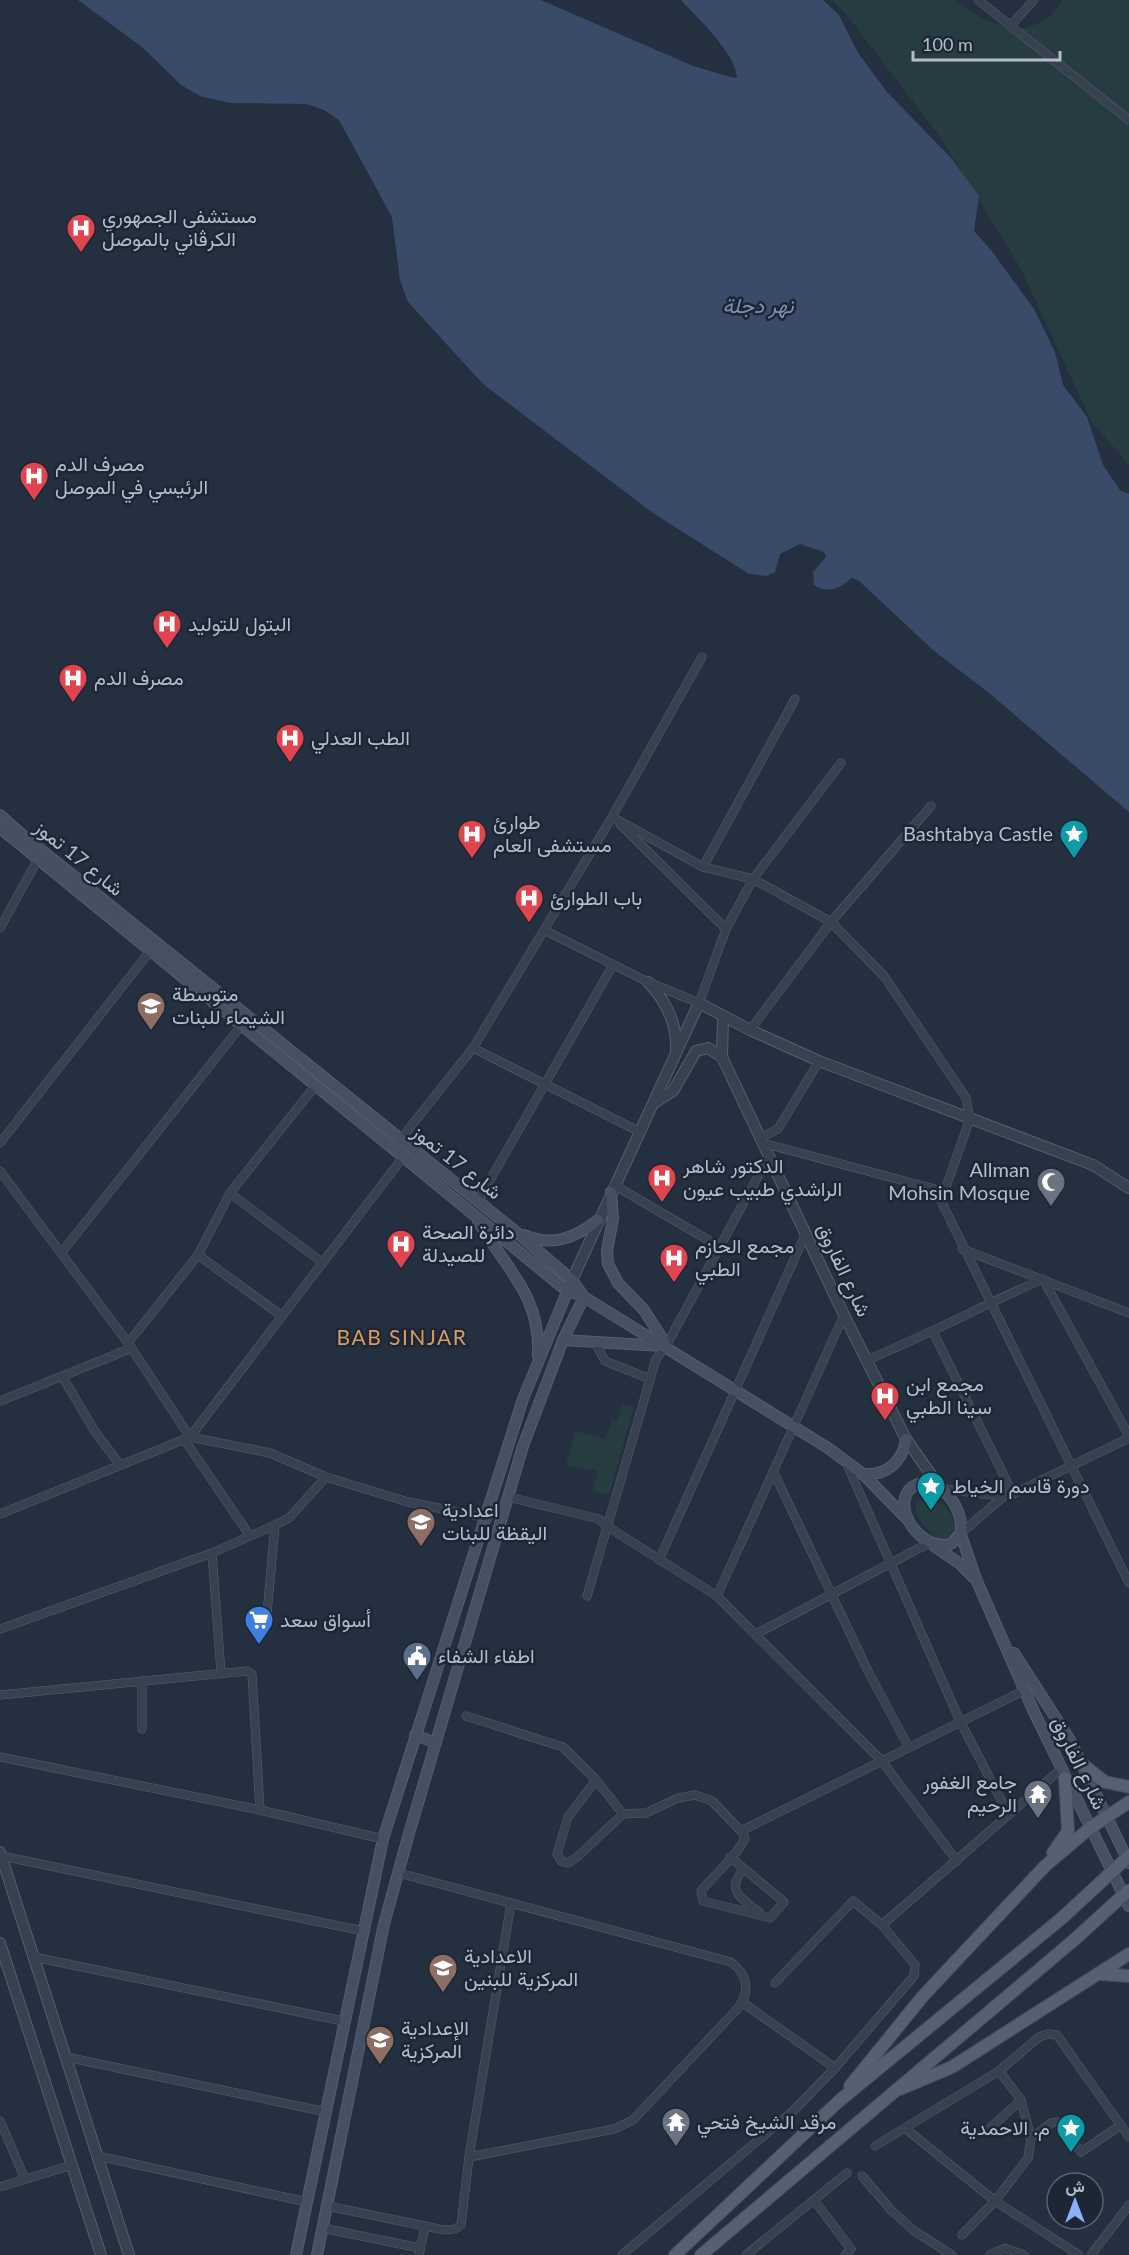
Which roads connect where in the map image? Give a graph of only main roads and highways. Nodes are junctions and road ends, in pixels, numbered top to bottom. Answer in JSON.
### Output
{"nodes":[{"id":1,"x":0,"y":815,"type":"edge"},
{"id":2,"x":0,"y":828,"type":"edge"},
{"id":3,"x":612,"y":1189,"type":"road end"},
{"id":4,"x":473,"y":1213,"type":"junction"},
{"id":5,"x":598,"y":1220,"type":"road end"},
{"id":6,"x":515,"y":1231,"type":"junction"},
{"id":7,"x":569,"y":1285,"type":"junction"},
{"id":8,"x":585,"y":1297,"type":"junction"},
{"id":9,"x":563,"y":1340,"type":"junction"},
{"id":10,"x":666,"y":1346,"type":"junction"},
{"id":11,"x":538,"y":1368,"type":"junction"},
{"id":12,"x":736,"y":1389,"type":"joint"},
{"id":13,"x":906,"y":1438,"type":"road end"},
{"id":14,"x":863,"y":1474,"type":"junction"},
{"id":15,"x":908,"y":1520,"type":"junction"},
{"id":16,"x":961,"y":1534,"type":"junction"},
{"id":17,"x":930,"y":1543,"type":"junction"},
{"id":18,"x":976,"y":1579,"type":"junction"},
{"id":19,"x":1001,"y":1634,"type":"junction"},
{"id":20,"x":415,"y":1735,"type":"junction"},
{"id":21,"x":436,"y":1743,"type":"junction"},
{"id":22,"x":1082,"y":1764,"type":"junction"},
{"id":23,"x":1063,"y":1774,"type":"junction"},
{"id":24,"x":1129,"y":1787,"type":"edge"},
{"id":25,"x":1129,"y":1802,"type":"edge"},
{"id":26,"x":1106,"y":1817,"type":"junction"},
{"id":27,"x":1090,"y":1828,"type":"junction"},
{"id":28,"x":1129,"y":1856,"type":"edge"},
{"id":29,"x":1129,"y":1863,"type":"edge"},
{"id":30,"x":1044,"y":1866,"type":"junction"},
{"id":31,"x":1129,"y":1890,"type":"edge"},
{"id":32,"x":1129,"y":1906,"type":"edge"},
{"id":33,"x":1129,"y":1954,"type":"edge"},
{"id":34,"x":1100,"y":1974,"type":"junction"},
{"id":35,"x":1129,"y":1976,"type":"edge"},
{"id":36,"x":893,"y":2091,"type":"junction"},
{"id":37,"x":839,"y":2101,"type":"junction"},
{"id":38,"x":296,"y":2255,"type":"edge"},
{"id":39,"x":317,"y":2255,"type":"edge"},
{"id":40,"x":675,"y":2255,"type":"edge"},
{"id":41,"x":701,"y":2255,"type":"edge"}],
"edges":[{"from":1,"to":6,"type":"main road","name":"شارع 17 تموز"},
{"from":2,"to":4,"type":"main road","name":"شارع 17 تموز"},
{"from":3,"to":10,"type":"main road"},
{"from":4,"to":7,"type":"main road","name":"شارع 17 تموز"},
{"from":4,"to":11,"type":"main road"},
{"from":5,"to":6,"type":"main road"},
{"from":6,"to":7,"type":"main road","name":"شارع 17 تموز"},
{"from":7,"to":8,"type":"main road","name":"شارع 17 تموز"},
{"from":7,"to":11,"type":"main road"},
{"from":8,"to":9,"type":"main road"},
{"from":8,"to":10,"type":"main road","name":"شارع 17 تموز"},
{"from":9,"to":10,"type":"main road"},
{"from":9,"to":21,"type":"main road"},
{"from":10,"to":12,"type":"main road","name":"شارع 17 تموز"},
{"from":11,"to":20,"type":"main road"},
{"from":12,"to":14,"type":"main road","name":"شارع الفاروق"},
{"from":13,"to":14,"type":"main road"},
{"from":14,"to":15,"type":"main road","name":"شارع الفاروق"},
{"from":15,"to":16,"type":"main road","name":"شارع الفاروق"},
{"from":15,"to":17,"type":"main road","name":"شارع الفاروق"},
{"from":16,"to":17,"type":"main road"},
{"from":16,"to":18,"type":"main road","name":"شارع الفاروق"},
{"from":17,"to":18,"type":"main road","name":"شارع الفاروق"},
{"from":18,"to":19,"type":"main road","name":"شارع الفاروق"},
{"from":19,"to":22,"type":"main road","name":"شارع الفاروق"},
{"from":19,"to":23,"type":"main road","name":"شارع الفاروق"},
{"from":20,"to":21,"type":"main road"},
{"from":20,"to":38,"type":"main road"},
{"from":21,"to":39,"type":"main road"},
{"from":22,"to":24,"type":"main road"},
{"from":22,"to":26,"type":"main road","name":"شارع الفاروق"},
{"from":23,"to":27,"type":"main road","name":"شارع الفاروق"},
{"from":23,"to":30,"type":"main road"},
{"from":25,"to":26,"type":"main road"},
{"from":26,"to":27,"type":"main road"},
{"from":26,"to":29,"type":"main road","name":"شارع الفاروق"},
{"from":27,"to":30,"type":"main road"},
{"from":27,"to":32,"type":"main road","name":"شارع الفاروق"},
{"from":28,"to":37,"type":"main road","bridge":true},
{"from":30,"to":37,"type":"main road"},
{"from":31,"to":36,"type":"main road","bridge":true},
{"from":33,"to":34,"type":"main road"},
{"from":34,"to":35,"type":"main road"},
{"from":34,"to":36,"type":"main road"},
{"from":36,"to":41,"type":"main road"},
{"from":37,"to":40,"type":"main road"}]}
